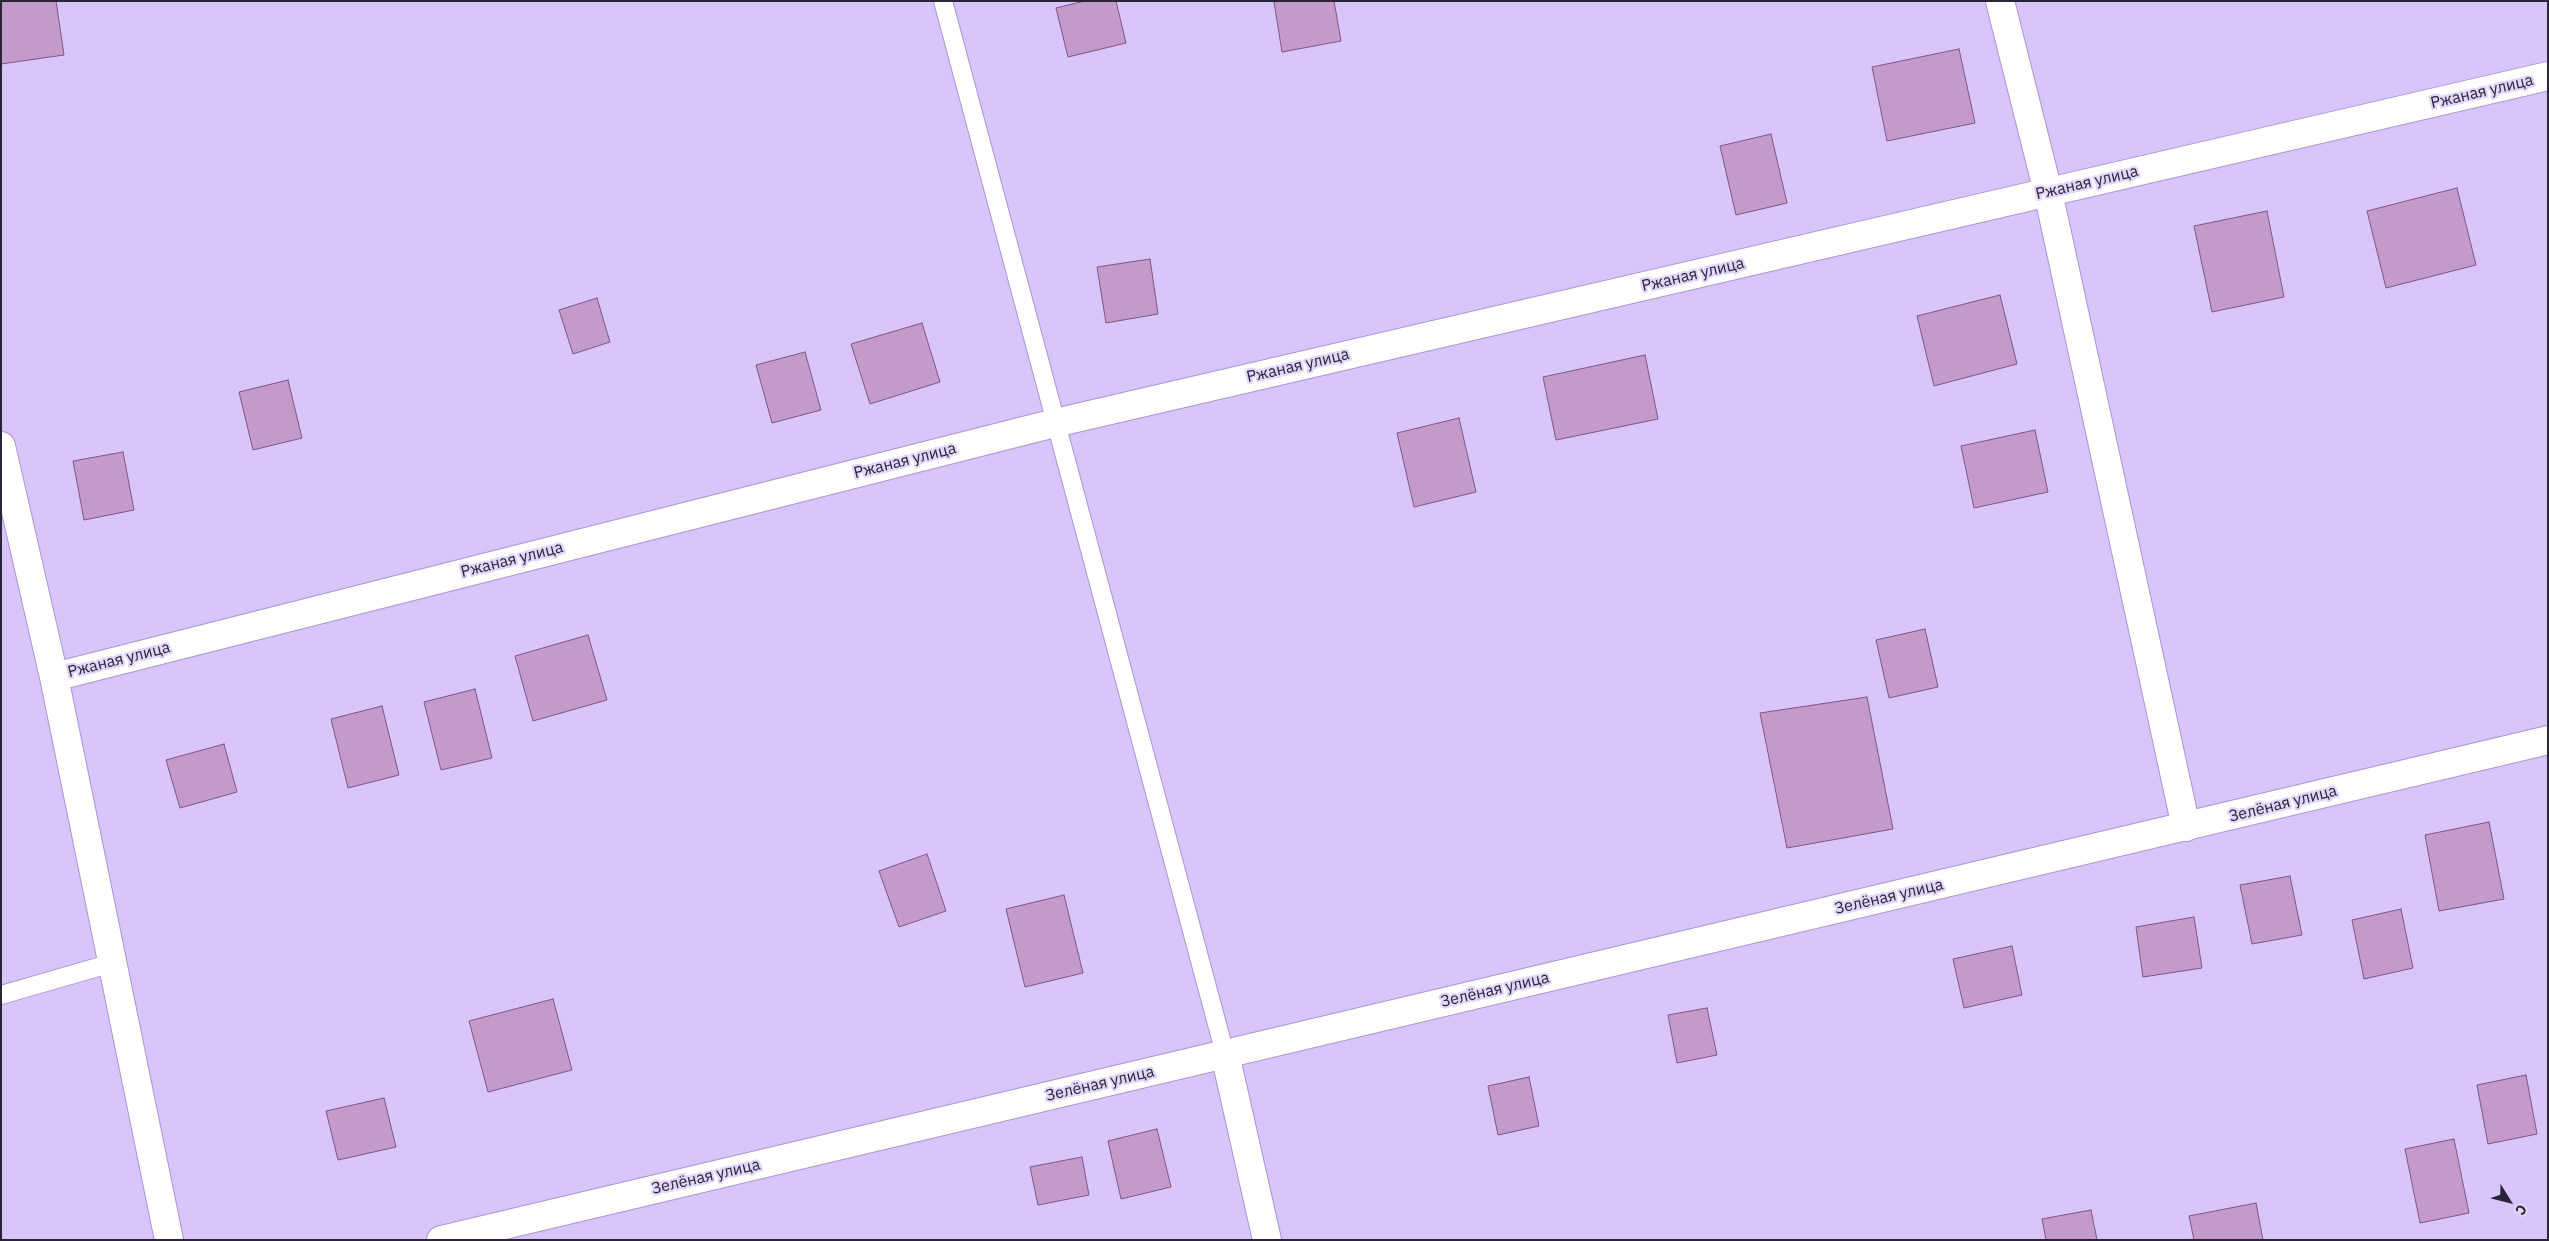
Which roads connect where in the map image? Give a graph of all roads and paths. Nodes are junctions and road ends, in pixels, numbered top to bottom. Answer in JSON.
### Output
{"nodes":[{"id":1,"x":943,"y":1,"type":"edge"},
{"id":2,"x":2000,"y":1,"type":"edge"},
{"id":3,"x":2548,"y":76,"type":"edge"},
{"id":4,"x":2048,"y":192,"type":"junction"},
{"id":5,"x":1055,"y":423,"type":"junction"},
{"id":6,"x":1,"y":446,"type":"edge"},
{"id":7,"x":54,"y":677,"type":"junction"},
{"id":8,"x":2548,"y":740,"type":"edge"},
{"id":9,"x":2186,"y":827,"type":"junction"},
{"id":10,"x":112,"y":964,"type":"junction"},
{"id":11,"x":1,"y":995,"type":"edge"},
{"id":12,"x":1225,"y":1054,"type":"junction"},
{"id":13,"x":169,"y":1240,"type":"edge"},
{"id":14,"x":441,"y":1240,"type":"edge"},
{"id":15,"x":1266,"y":1240,"type":"edge"}],
"edges":[{"from":1,"to":5,"type":"lane"},
{"from":2,"to":4,"type":"street"},
{"from":3,"to":4,"type":"street","name":"Ржаная улица"},
{"from":4,"to":5,"type":"street","name":"Ржаная улица"},
{"from":4,"to":9,"type":"street"},
{"from":5,"to":7,"type":"street","name":"Ржаная улица"},
{"from":5,"to":12,"type":"lane"},
{"from":6,"to":7,"type":"street"},
{"from":7,"to":10,"type":"street"},
{"from":8,"to":9,"type":"street","name":"Зелёная улица"},
{"from":9,"to":12,"type":"street","name":"Зелёная улица"},
{"from":10,"to":11,"type":"lane"},
{"from":10,"to":13,"type":"street"},
{"from":12,"to":14,"type":"street","name":"Зелёная улица"},
{"from":12,"to":15,"type":"street"}]}
